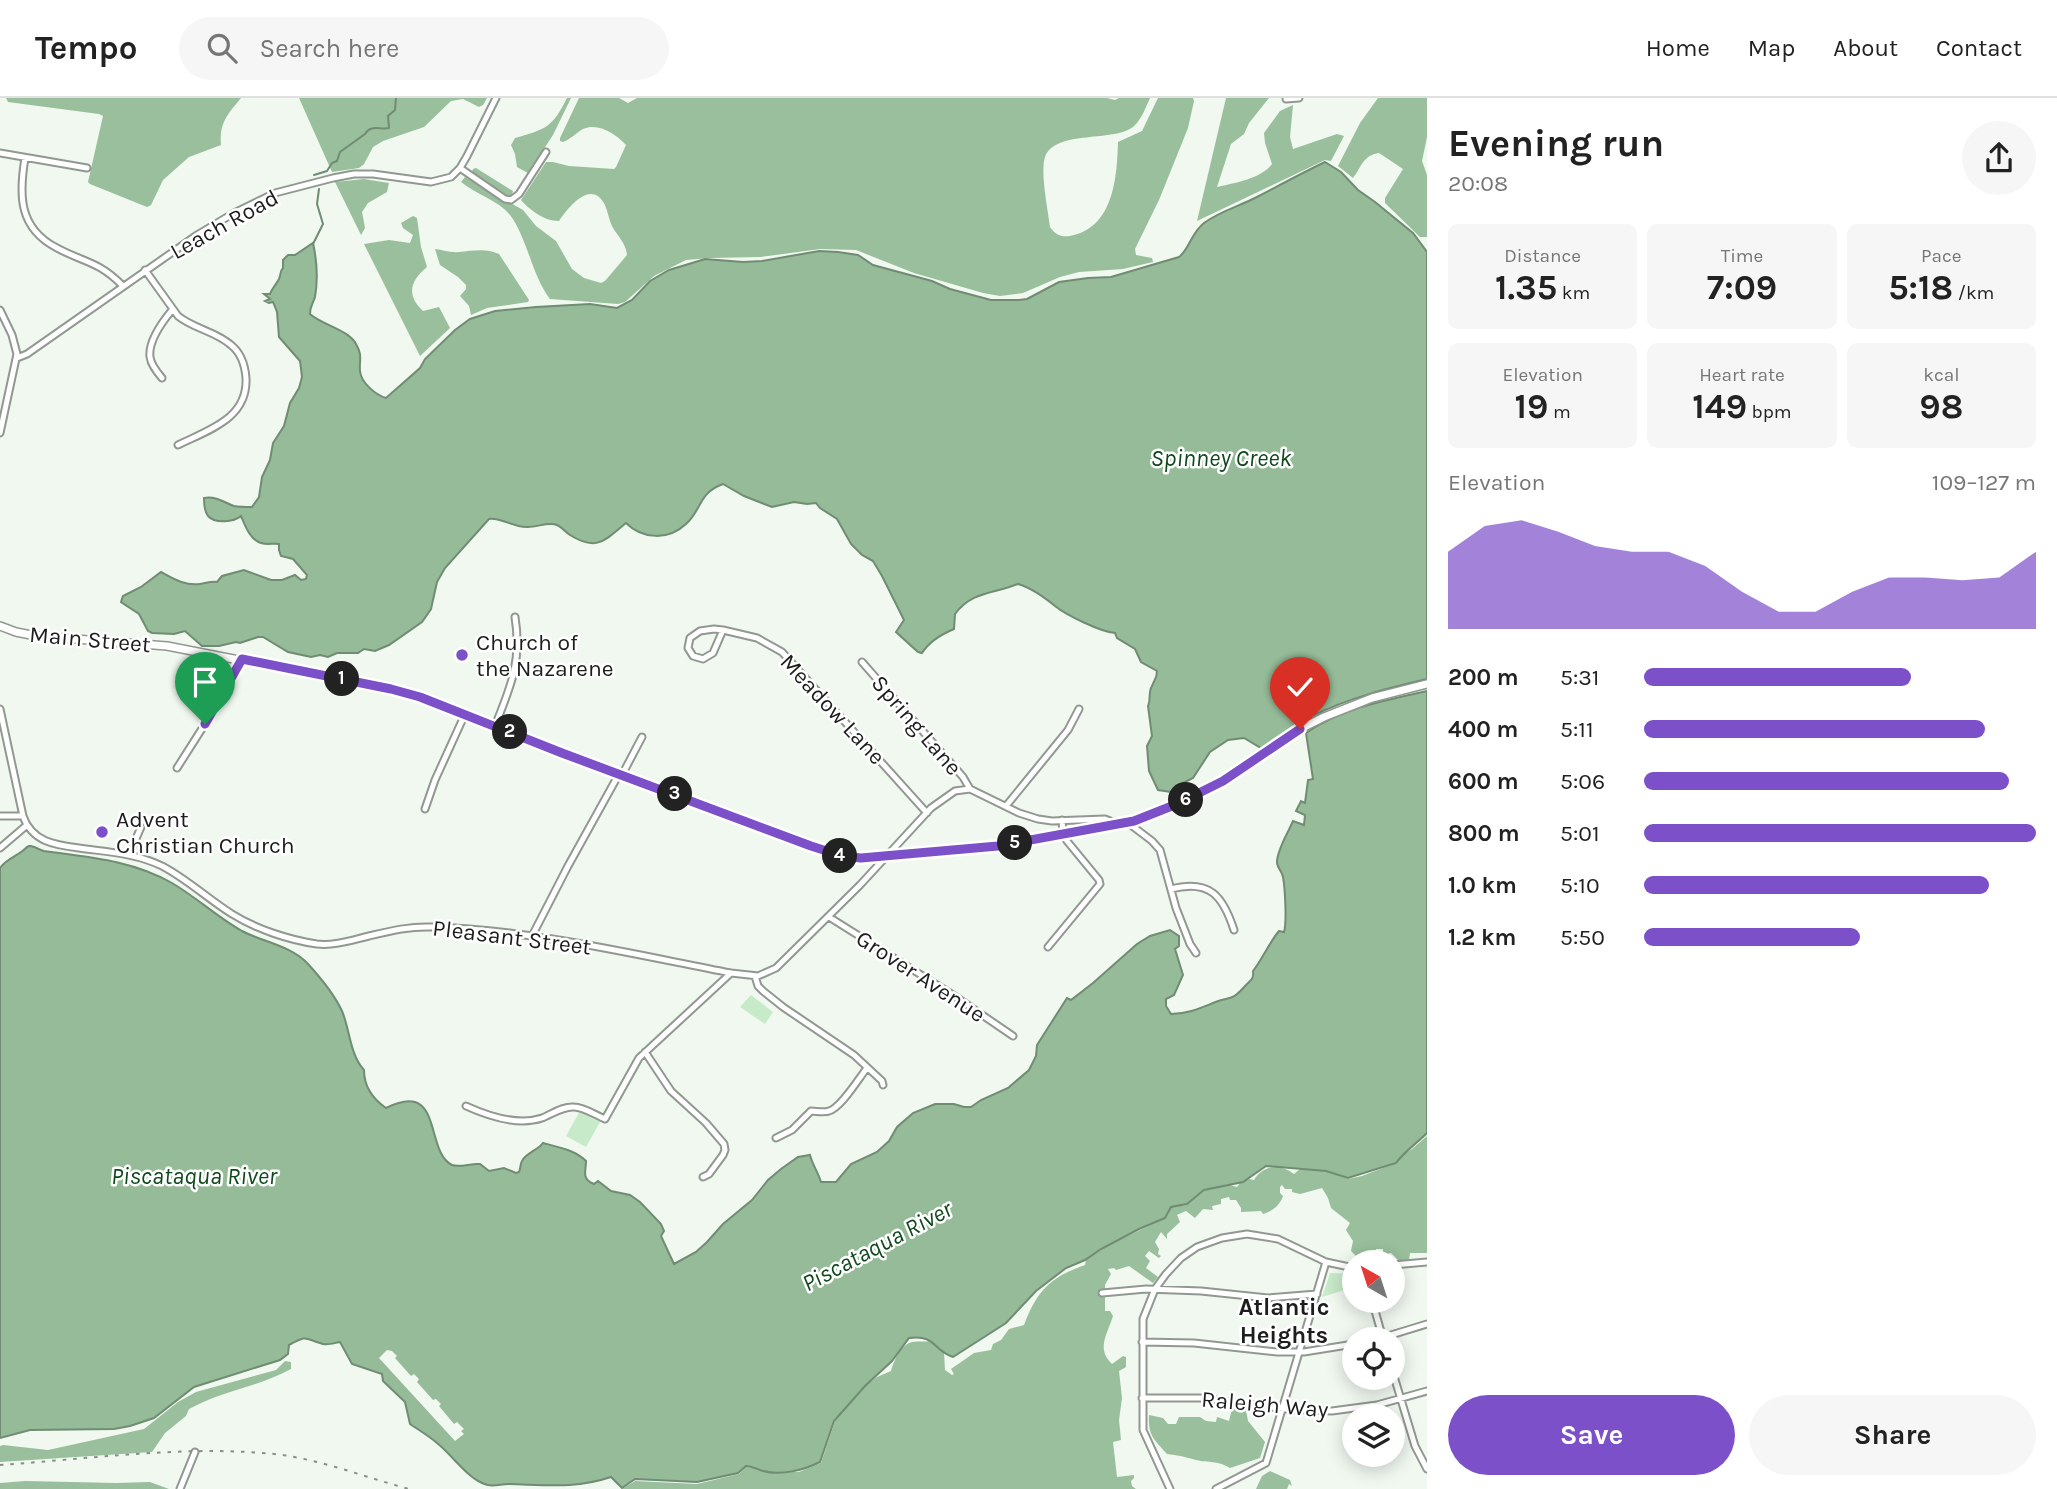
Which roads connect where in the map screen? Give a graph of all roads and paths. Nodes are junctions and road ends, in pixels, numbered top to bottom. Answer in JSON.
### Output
{"nodes":[{"id":1,"x":496,"y":98,"type":"edge"},
{"id":2,"x":1299,"y":98,"type":"edge"},
{"id":3,"x":1286,"y":99,"type":"edge"},
{"id":4,"x":546,"y":152,"type":"dead end"},
{"id":5,"x":0,"y":153,"type":"edge"},
{"id":6,"x":25,"y":158,"type":"junction"},
{"id":7,"x":87,"y":168,"type":"dead end"},
{"id":8,"x":460,"y":168,"type":"junction"},
{"id":9,"x":145,"y":270,"type":"junction"},
{"id":10,"x":122,"y":285,"type":"junction"},
{"id":11,"x":0,"y":310,"type":"edge"},
{"id":12,"x":172,"y":310,"type":"junction"},
{"id":13,"x":17,"y":358,"type":"junction"},
{"id":14,"x":162,"y":377,"type":"dead end"},
{"id":15,"x":0,"y":433,"type":"edge"},
{"id":16,"x":178,"y":445,"type":"dead end"},
{"id":17,"x":515,"y":617,"type":"dead end"},
{"id":18,"x":0,"y":626,"type":"edge"},
{"id":19,"x":723,"y":631,"type":"junction"},
{"id":20,"x":242,"y":659,"type":"junction"},
{"id":21,"x":862,"y":663,"type":"dead end"},
{"id":22,"x":1427,"y":684,"type":"edge"},
{"id":23,"x":0,"y":709,"type":"edge"},
{"id":24,"x":1079,"y":709,"type":"dead end"},
{"id":25,"x":465,"y":714,"type":"junction"},
{"id":26,"x":495,"y":726,"type":"junction"},
{"id":27,"x":642,"y":737,"type":"dead end"},
{"id":28,"x":177,"y":768,"type":"dead end"},
{"id":29,"x":620,"y":775,"type":"junction"},
{"id":30,"x":970,"y":789,"type":"junction"},
{"id":31,"x":1006,"y":806,"type":"junction"},
{"id":32,"x":425,"y":809,"type":"dead end"},
{"id":33,"x":927,"y":813,"type":"junction"},
{"id":34,"x":0,"y":816,"type":"edge"},
{"id":35,"x":23,"y":816,"type":"junction"},
{"id":36,"x":1062,"y":820,"type":"junction"},
{"id":37,"x":1127,"y":822,"type":"junction"},
{"id":38,"x":27,"y":825,"type":"junction"},
{"id":39,"x":1113,"y":825,"type":"junction"},
{"id":40,"x":141,"y":827,"type":"dead end"},
{"id":41,"x":1063,"y":834,"type":"junction"},
{"id":42,"x":0,"y":848,"type":"edge"},
{"id":43,"x":129,"y":855,"type":"junction"},
{"id":44,"x":887,"y":857,"type":"junction"},
{"id":45,"x":1171,"y":889,"type":"junction"},
{"id":46,"x":829,"y":917,"type":"junction"},
{"id":47,"x":1234,"y":930,"type":"dead end"},
{"id":48,"x":532,"y":936,"type":"junction"},
{"id":49,"x":1048,"y":947,"type":"dead end"},
{"id":50,"x":1196,"y":953,"type":"dead end"},
{"id":51,"x":731,"y":973,"type":"junction"},
{"id":52,"x":755,"y":976,"type":"junction"},
{"id":53,"x":1013,"y":1037,"type":"dead end"},
{"id":54,"x":645,"y":1052,"type":"junction"},
{"id":55,"x":867,"y":1068,"type":"junction"},
{"id":56,"x":883,"y":1085,"type":"dead end"},
{"id":57,"x":466,"y":1106,"type":"dead end"},
{"id":58,"x":776,"y":1138,"type":"dead end"},
{"id":59,"x":703,"y":1177,"type":"dead end"},
{"id":60,"x":1326,"y":1262,"type":"junction"},
{"id":61,"x":1427,"y":1262,"type":"edge"},
{"id":62,"x":1405,"y":1264,"type":"edge"},
{"id":63,"x":1342,"y":1265,"type":"edge"},
{"id":64,"x":1155,"y":1289,"type":"junction"},
{"id":65,"x":1102,"y":1293,"type":"dead end"},
{"id":66,"x":1317,"y":1294,"type":"junction"},
{"id":67,"x":1427,"y":1324,"type":"edge"},
{"id":68,"x":1405,"y":1331,"type":"edge"},
{"id":69,"x":1142,"y":1342,"type":"junction"},
{"id":70,"x":1342,"y":1347,"type":"edge"},
{"id":71,"x":1298,"y":1353,"type":"junction"},
{"id":72,"x":1398,"y":1390,"type":"edge"},
{"id":73,"x":1427,"y":1391,"type":"edge"},
{"id":74,"x":1142,"y":1398,"type":"junction"},
{"id":75,"x":1401,"y":1398,"type":"junction"},
{"id":76,"x":1282,"y":1408,"type":"junction"},
{"id":77,"x":195,"y":1452,"type":"dead end"},
{"id":78,"x":1427,"y":1469,"type":"edge"},
{"id":79,"x":180,"y":1489,"type":"edge"},
{"id":80,"x":1170,"y":1489,"type":"edge"},
{"id":81,"x":1216,"y":1489,"type":"edge"}],
"edges":[{"from":1,"to":8,"type":"street"},
{"from":2,"to":3,"type":"street"},
{"from":4,"to":8,"type":"street"},
{"from":5,"to":6,"type":"street"},
{"from":6,"to":7,"type":"street"},
{"from":6,"to":10,"type":"street"},
{"from":8,"to":9,"type":"street","name":"Leach Road"},
{"from":9,"to":10,"type":"street","name":"Leach Road"},
{"from":9,"to":12,"type":"street"},
{"from":10,"to":13,"type":"street","name":"Leach Road"},
{"from":11,"to":13,"type":"street"},
{"from":12,"to":14,"type":"street"},
{"from":12,"to":16,"type":"street"},
{"from":13,"to":15,"type":"street"},
{"from":17,"to":26,"type":"street"},
{"from":18,"to":20,"type":"main road","name":"Main Street"},
{"from":19,"to":19,"type":"street","name":"Meadow Lane"},
{"from":19,"to":33,"type":"street","name":"Meadow Lane"},
{"from":20,"to":25,"type":"main road","name":"Main Street"},
{"from":20,"to":28,"type":"street"},
{"from":21,"to":30,"type":"street","name":"Spring Lane"},
{"from":22,"to":37,"type":"main road","name":"Main Street"},
{"from":23,"to":35,"type":"street"},
{"from":24,"to":31,"type":"street"},
{"from":25,"to":26,"type":"main road","name":"Main Street"},
{"from":25,"to":32,"type":"street"},
{"from":26,"to":29,"type":"main road","name":"Main Street"},
{"from":27,"to":29,"type":"street"},
{"from":29,"to":44,"type":"main road","name":"Main Street"},
{"from":29,"to":48,"type":"street"},
{"from":30,"to":31,"type":"street"},
{"from":30,"to":33,"type":"street"},
{"from":31,"to":36,"type":"street"},
{"from":33,"to":44,"type":"street"},
{"from":34,"to":35,"type":"street"},
{"from":35,"to":38,"type":"street"},
{"from":36,"to":39,"type":"street"},
{"from":36,"to":41,"type":"street"},
{"from":37,"to":39,"type":"main road","name":"Main Street"},
{"from":37,"to":45,"type":"street"},
{"from":38,"to":42,"type":"street"},
{"from":38,"to":43,"type":"street","name":"Pleasant Street"},
{"from":39,"to":41,"type":"main road","name":"Main Street"},
{"from":40,"to":43,"type":"street"},
{"from":41,"to":44,"type":"main road","name":"Main Street"},
{"from":41,"to":49,"type":"street"},
{"from":43,"to":48,"type":"street","name":"Pleasant Street"},
{"from":44,"to":46,"type":"street"},
{"from":45,"to":47,"type":"street"},
{"from":45,"to":50,"type":"street"},
{"from":46,"to":52,"type":"street"},
{"from":46,"to":53,"type":"street","name":"Grover Avenue"},
{"from":48,"to":51,"type":"street","name":"Pleasant Street"},
{"from":51,"to":52,"type":"street","name":"Pleasant Street"},
{"from":51,"to":54,"type":"street"},
{"from":52,"to":55,"type":"street"},
{"from":54,"to":57,"type":"street"},
{"from":54,"to":59,"type":"street"},
{"from":55,"to":56,"type":"street"},
{"from":55,"to":58,"type":"street"},
{"from":60,"to":63,"type":"street"},
{"from":60,"to":64,"type":"street"},
{"from":60,"to":66,"type":"street"},
{"from":61,"to":62,"type":"street"},
{"from":64,"to":65,"type":"street"},
{"from":64,"to":66,"type":"street"},
{"from":64,"to":69,"type":"street"},
{"from":66,"to":71,"type":"street"},
{"from":67,"to":68,"type":"street"},
{"from":69,"to":71,"type":"street"},
{"from":69,"to":74,"type":"street"},
{"from":70,"to":71,"type":"street"},
{"from":71,"to":76,"type":"street"},
{"from":72,"to":75,"type":"street"},
{"from":73,"to":75,"type":"street","name":"Raleigh Way"},
{"from":74,"to":76,"type":"street","name":"Raleigh Way"},
{"from":74,"to":80,"type":"street"},
{"from":75,"to":76,"type":"street","name":"Raleigh Way"},
{"from":75,"to":78,"type":"street"},
{"from":76,"to":81,"type":"street"},
{"from":77,"to":79,"type":"street"}]}
